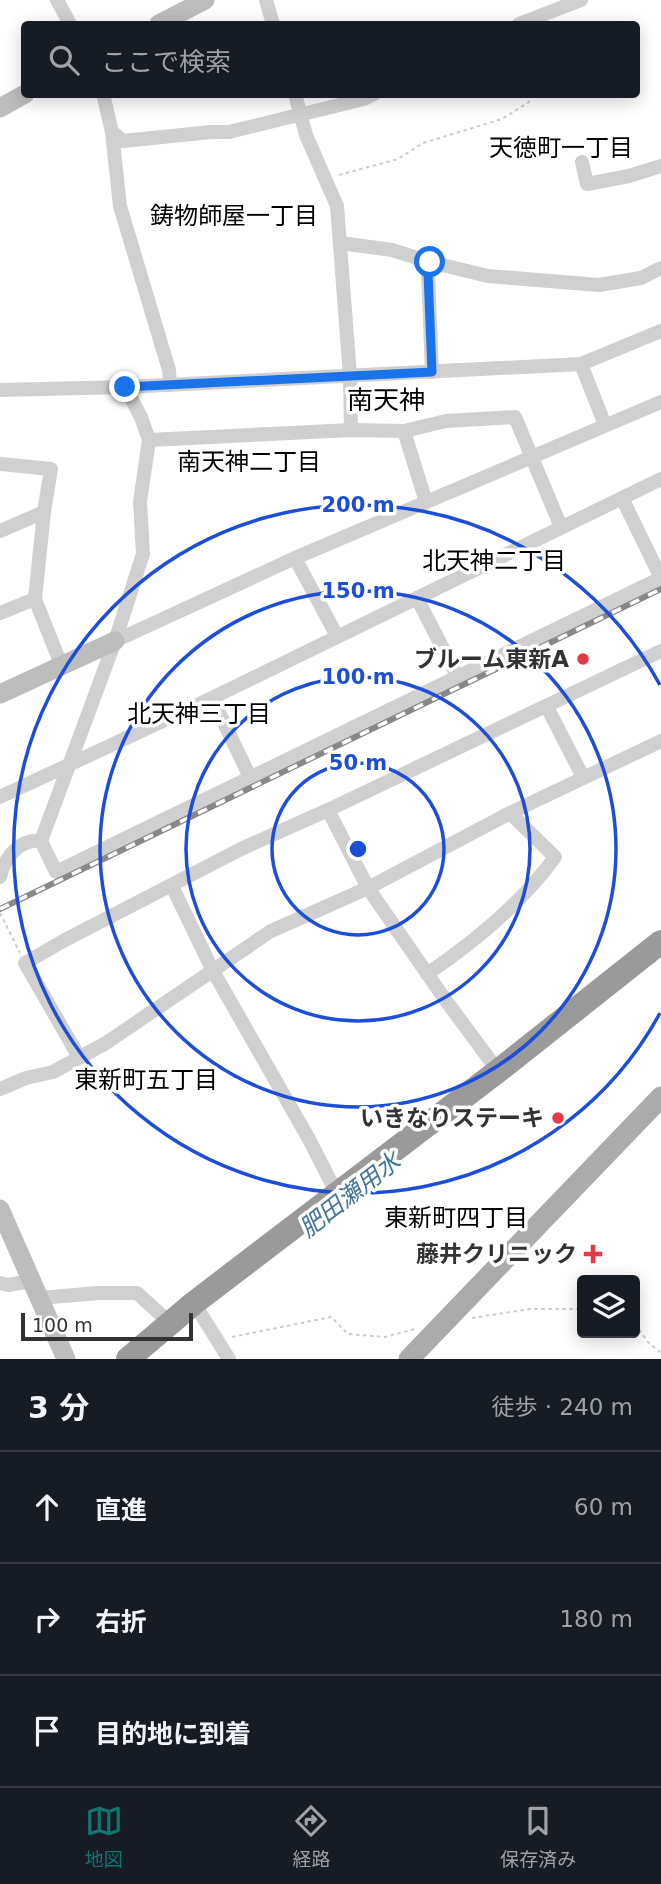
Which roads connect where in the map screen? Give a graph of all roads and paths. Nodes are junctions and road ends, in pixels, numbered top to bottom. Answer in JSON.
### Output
{"nodes":[{"id":1,"x":57,"y":0,"type":"edge"},
{"id":2,"x":205,"y":0,"type":"edge"},
{"id":3,"x":266,"y":0,"type":"edge"},
{"id":4,"x":581,"y":0,"type":"edge"},
{"id":5,"x":68,"y":21,"type":"edge"},
{"id":6,"x":165,"y":21,"type":"edge"},
{"id":7,"x":272,"y":21,"type":"edge"},
{"id":8,"x":527,"y":21,"type":"edge"},
{"id":9,"x":21,"y":96,"type":"edge"},
{"id":10,"x":104,"y":98,"type":"edge"},
{"id":11,"x":296,"y":98,"type":"edge"},
{"id":12,"x":366,"y":98,"type":"edge"},
{"id":13,"x":528,"y":98,"type":"edge"},
{"id":14,"x":0,"y":108,"type":"edge"},
{"id":15,"x":301,"y":114,"type":"junction"},
{"id":16,"x":112,"y":132,"type":"junction"},
{"id":17,"x":582,"y":162,"type":"dead end"},
{"id":18,"x":661,"y":166,"type":"edge"},
{"id":19,"x":325,"y":178,"type":"junction"},
{"id":20,"x":340,"y":243,"type":"junction"},
{"id":21,"x":430,"y":262,"type":"junction"},
{"id":22,"x":661,"y":268,"type":"edge"},
{"id":23,"x":661,"y":331,"type":"edge"},
{"id":24,"x":581,"y":365,"type":"junction"},
{"id":25,"x":432,"y":372,"type":"junction"},
{"id":26,"x":350,"y":376,"type":"junction"},
{"id":27,"x":170,"y":385,"type":"junction"},
{"id":28,"x":125,"y":387,"type":"junction"},
{"id":29,"x":0,"y":390,"type":"edge"},
{"id":30,"x":661,"y":401,"type":"edge"},
{"id":31,"x":605,"y":425,"type":"junction"},
{"id":32,"x":351,"y":430,"type":"junction"},
{"id":33,"x":404,"y":431,"type":"junction"},
{"id":34,"x":149,"y":440,"type":"junction"},
{"id":35,"x":531,"y":458,"type":"junction"},
{"id":36,"x":0,"y":464,"type":"edge"},
{"id":37,"x":661,"y":479,"type":"edge"},
{"id":38,"x":622,"y":498,"type":"junction"},
{"id":39,"x":426,"y":502,"type":"junction"},
{"id":40,"x":44,"y":512,"type":"junction"},
{"id":41,"x":561,"y":527,"type":"junction"},
{"id":42,"x":0,"y":531,"type":"edge"},
{"id":43,"x":295,"y":558,"type":"junction"},
{"id":44,"x":661,"y":578,"type":"edge"},
{"id":45,"x":416,"y":598,"type":"junction"},
{"id":46,"x":35,"y":599,"type":"junction"},
{"id":47,"x":0,"y":613,"type":"edge"},
{"id":48,"x":337,"y":636,"type":"junction"},
{"id":49,"x":115,"y":641,"type":"junction"},
{"id":50,"x":661,"y":651,"type":"edge"},
{"id":51,"x":62,"y":667,"type":"junction"},
{"id":52,"x":457,"y":676,"type":"junction"},
{"id":53,"x":0,"y":694,"type":"edge"},
{"id":54,"x":212,"y":698,"type":"junction"},
{"id":55,"x":547,"y":706,"type":"junction"},
{"id":56,"x":661,"y":741,"type":"edge"},
{"id":57,"x":69,"y":766,"type":"junction"},
{"id":58,"x":250,"y":777,"type":"junction"},
{"id":59,"x":583,"y":777,"type":"junction"},
{"id":60,"x":0,"y":797,"type":"edge"},
{"id":61,"x":328,"y":810,"type":"junction"},
{"id":62,"x":510,"y":813,"type":"junction"},
{"id":63,"x":41,"y":841,"type":"junction"},
{"id":64,"x":0,"y":877,"type":"edge"},
{"id":65,"x":172,"y":886,"type":"junction"},
{"id":66,"x":368,"y":888,"type":"junction"},
{"id":67,"x":0,"y":913,"type":"edge"},
{"id":68,"x":661,"y":943,"type":"edge"},
{"id":69,"x":26,"y":963,"type":"junction"},
{"id":70,"x":213,"y":971,"type":"junction"},
{"id":71,"x":427,"y":974,"type":"junction"},
{"id":72,"x":79,"y":1057,"type":"junction"},
{"id":73,"x":498,"y":1071,"type":"junction"},
{"id":74,"x":0,"y":1089,"type":"edge"},
{"id":75,"x":661,"y":1097,"type":"edge"},
{"id":76,"x":337,"y":1194,"type":"junction"},
{"id":77,"x":0,"y":1209,"type":"edge"},
{"id":78,"x":0,"y":1283,"type":"edge"},
{"id":79,"x":36,"y":1289,"type":"junction"},
{"id":80,"x":194,"y":1303,"type":"junction"},
{"id":81,"x":577,"y":1309,"type":"edge"},
{"id":82,"x":443,"y":1322,"type":"junction"},
{"id":83,"x":170,"y":1323,"type":"junction"},
{"id":84,"x":640,"y":1331,"type":"edge"},
{"id":85,"x":217,"y":1340,"type":"junction"},
{"id":86,"x":661,"y":1353,"type":"edge"},
{"id":87,"x":66,"y":1359,"type":"edge"},
{"id":88,"x":128,"y":1359,"type":"edge"},
{"id":89,"x":229,"y":1359,"type":"edge"},
{"id":90,"x":408,"y":1359,"type":"edge"}],
"edges":[{"from":1,"to":5,"type":"street"},
{"from":2,"to":6,"type":"street"},
{"from":3,"to":7,"type":"street"},
{"from":4,"to":8,"type":"street"},
{"from":9,"to":14,"type":"street"},
{"from":10,"to":16,"type":"street"},
{"from":11,"to":15,"type":"street"},
{"from":12,"to":15,"type":"street"},
{"from":13,"to":19,"type":"path"},
{"from":15,"to":16,"type":"street"},
{"from":15,"to":19,"type":"street"},
{"from":16,"to":27,"type":"street"},
{"from":17,"to":18,"type":"street"},
{"from":19,"to":20,"type":"street"},
{"from":20,"to":21,"type":"street"},
{"from":20,"to":26,"type":"street"},
{"from":21,"to":22,"type":"street"},
{"from":21,"to":25,"type":"street"},
{"from":23,"to":24,"type":"street"},
{"from":24,"to":25,"type":"street"},
{"from":24,"to":31,"type":"street"},
{"from":25,"to":26,"type":"street"},
{"from":26,"to":27,"type":"street"},
{"from":26,"to":32,"type":"street"},
{"from":27,"to":28,"type":"street"},
{"from":28,"to":29,"type":"street"},
{"from":28,"to":34,"type":"street"},
{"from":30,"to":31,"type":"street"},
{"from":31,"to":35,"type":"street"},
{"from":32,"to":33,"type":"street"},
{"from":32,"to":34,"type":"street"},
{"from":33,"to":35,"type":"street"},
{"from":33,"to":39,"type":"street"},
{"from":34,"to":49,"type":"street"},
{"from":35,"to":39,"type":"street"},
{"from":35,"to":41,"type":"street"},
{"from":36,"to":40,"type":"street"},
{"from":37,"to":38,"type":"street"},
{"from":38,"to":41,"type":"street"},
{"from":38,"to":44,"type":"street"},
{"from":39,"to":43,"type":"street"},
{"from":40,"to":42,"type":"street"},
{"from":40,"to":46,"type":"street"},
{"from":41,"to":45,"type":"street"},
{"from":43,"to":48,"type":"street"},
{"from":43,"to":49,"type":"street"},
{"from":44,"to":52,"type":"street"},
{"from":45,"to":48,"type":"street"},
{"from":45,"to":52,"type":"street"},
{"from":46,"to":47,"type":"street"},
{"from":46,"to":51,"type":"street"},
{"from":48,"to":54,"type":"street"},
{"from":49,"to":51,"type":"street"},
{"from":49,"to":57,"type":"street"},
{"from":50,"to":55,"type":"street"},
{"from":51,"to":53,"type":"street"},
{"from":52,"to":58,"type":"street"},
{"from":54,"to":57,"type":"street"},
{"from":54,"to":58,"type":"street"},
{"from":55,"to":59,"type":"street"},
{"from":55,"to":61,"type":"street"},
{"from":56,"to":59,"type":"street"},
{"from":57,"to":60,"type":"street"},
{"from":57,"to":63,"type":"street"},
{"from":58,"to":63,"type":"street"},
{"from":59,"to":62,"type":"street"},
{"from":61,"to":65,"type":"street"},
{"from":61,"to":66,"type":"street"},
{"from":62,"to":66,"type":"street"},
{"from":62,"to":71,"type":"street"},
{"from":63,"to":64,"type":"street"},
{"from":65,"to":69,"type":"street"},
{"from":65,"to":70,"type":"street"},
{"from":66,"to":70,"type":"street"},
{"from":66,"to":71,"type":"street"},
{"from":67,"to":69,"type":"path"},
{"from":68,"to":73,"type":"highway"},
{"from":69,"to":72,"type":"street"},
{"from":70,"to":72,"type":"street"},
{"from":70,"to":76,"type":"street"},
{"from":71,"to":73,"type":"street"},
{"from":72,"to":74,"type":"street"},
{"from":73,"to":76,"type":"highway"},
{"from":75,"to":82,"type":"main road"},
{"from":76,"to":80,"type":"highway"},
{"from":77,"to":79,"type":"street"},
{"from":78,"to":79,"type":"street"},
{"from":79,"to":83,"type":"street"},
{"from":79,"to":87,"type":"street"},
{"from":80,"to":83,"type":"highway"},
{"from":80,"to":85,"type":"street"},
{"from":81,"to":82,"type":"path"},
{"from":82,"to":85,"type":"path"},
{"from":82,"to":90,"type":"main road"},
{"from":83,"to":88,"type":"highway"},
{"from":84,"to":86,"type":"path"},
{"from":85,"to":89,"type":"street"}]}
